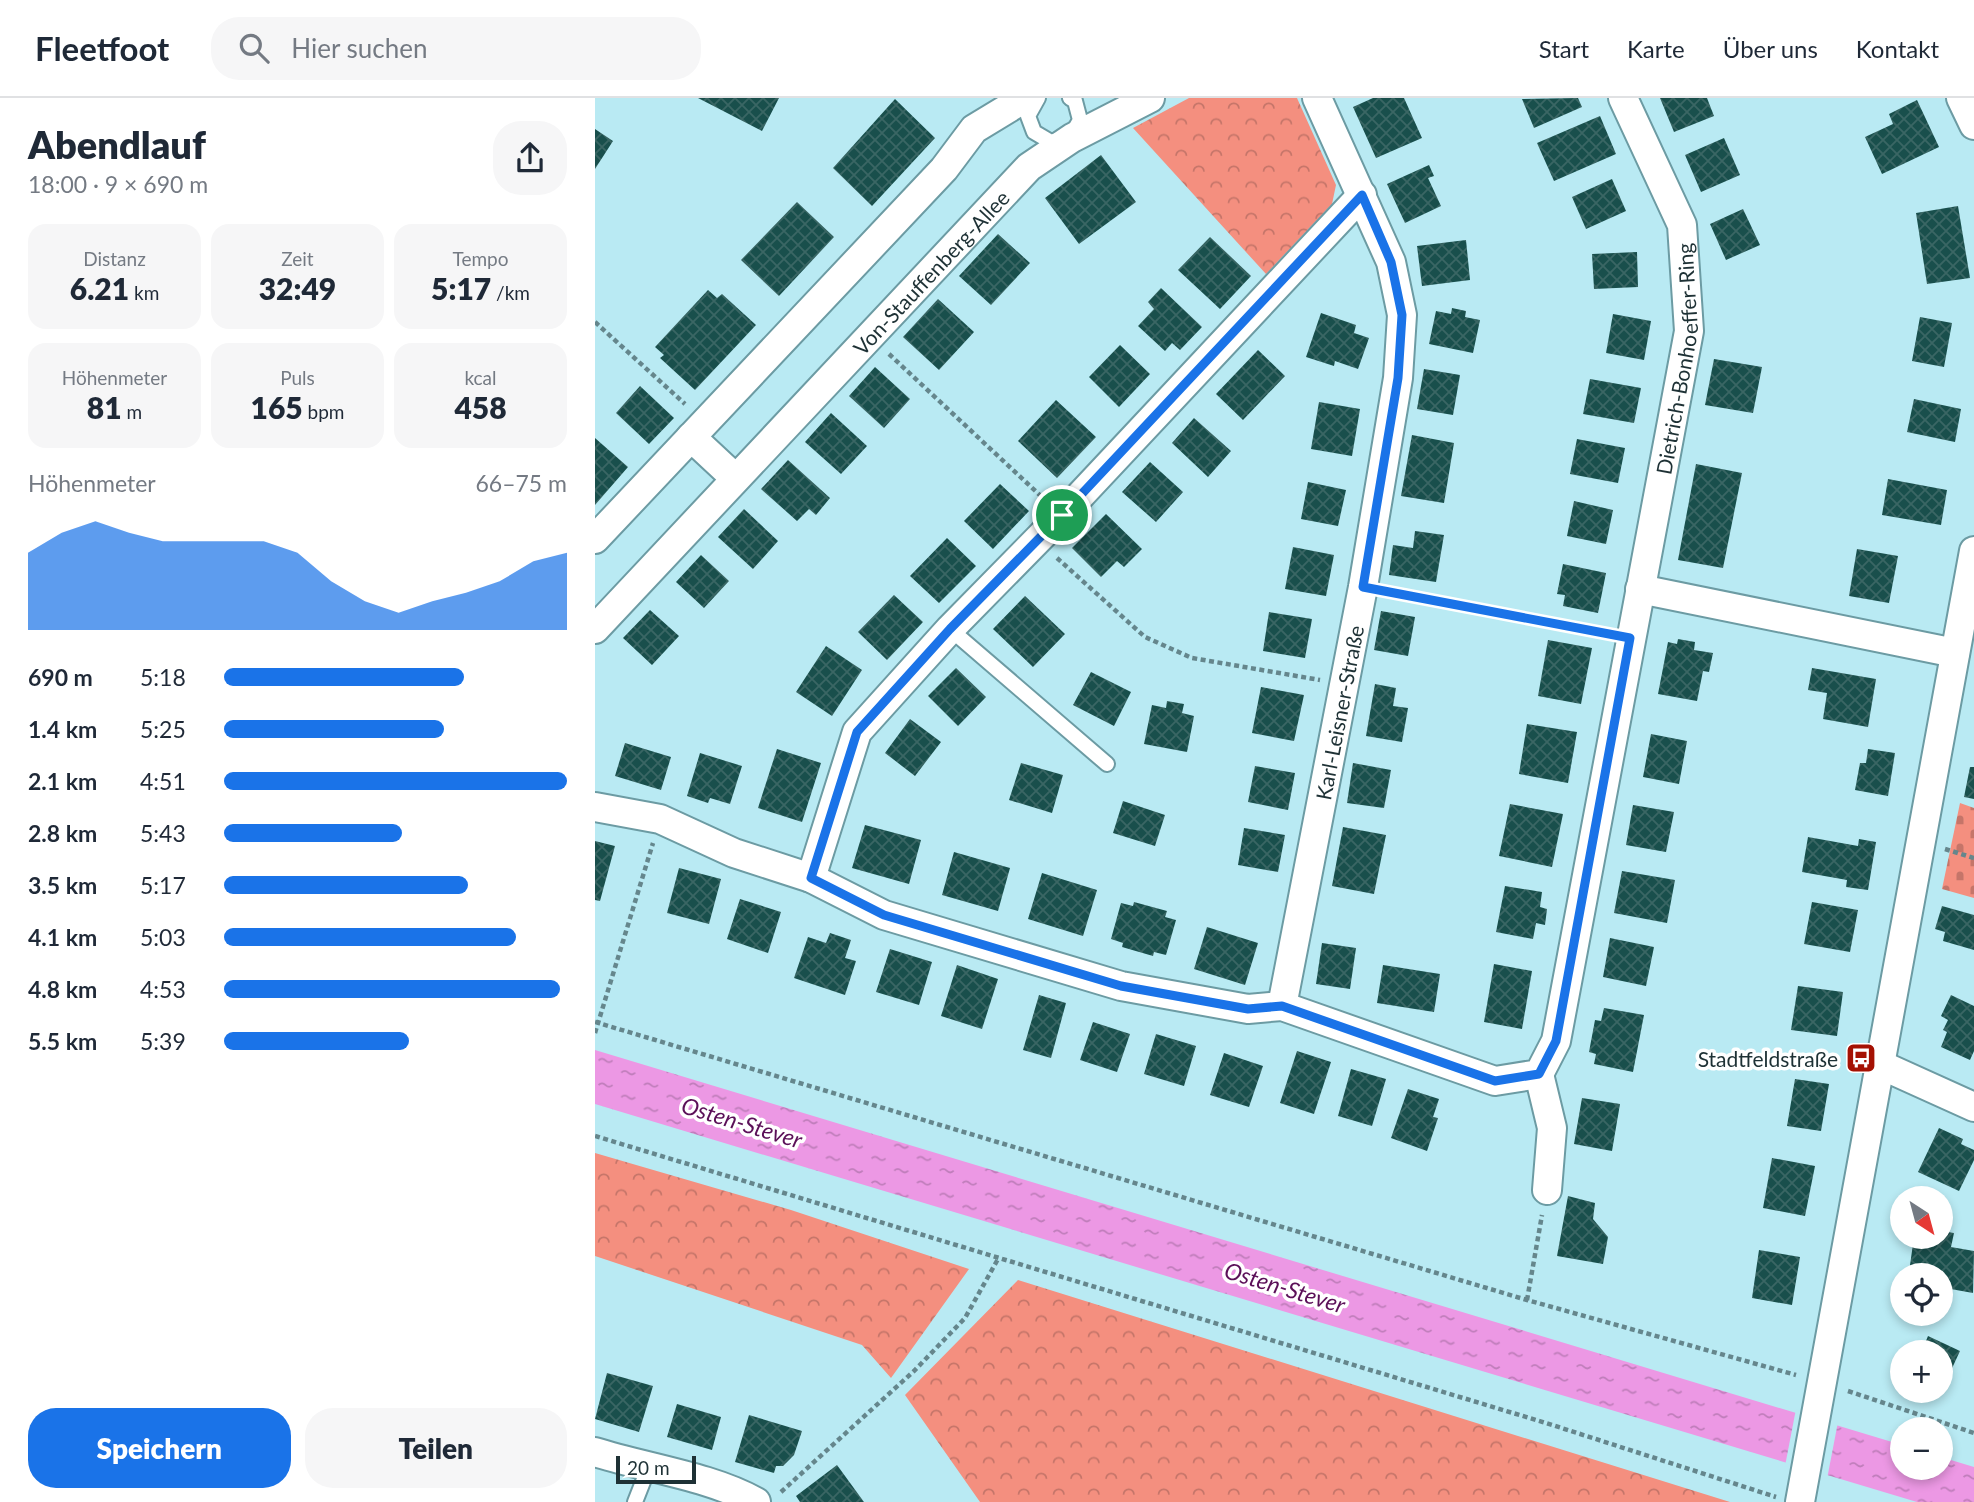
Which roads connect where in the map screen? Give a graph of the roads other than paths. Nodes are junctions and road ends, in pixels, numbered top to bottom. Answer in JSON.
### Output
{"nodes":[{"id":1,"x":1033,"y":98,"type":"edge"},
{"id":2,"x":1070,"y":98,"type":"edge"},
{"id":3,"x":1150,"y":98,"type":"edge"},
{"id":4,"x":1317,"y":98,"type":"edge"},
{"id":5,"x":1623,"y":98,"type":"edge"},
{"id":6,"x":1961,"y":98,"type":"edge"},
{"id":7,"x":1974,"y":125,"type":"edge"},
{"id":8,"x":1071,"y":137,"type":"junction"},
{"id":9,"x":1362,"y":195,"type":"junction"},
{"id":10,"x":698,"y":430,"type":"junction"},
{"id":11,"x":735,"y":478,"type":"junction"},
{"id":12,"x":595,"y":539,"type":"edge"},
{"id":13,"x":1974,"y":551,"type":"edge"},
{"id":14,"x":1640,"y":589,"type":"junction"},
{"id":15,"x":595,"y":629,"type":"edge"},
{"id":16,"x":950,"y":629,"type":"junction"},
{"id":17,"x":1955,"y":653,"type":"junction"},
{"id":18,"x":1107,"y":764,"type":"dead end"},
{"id":19,"x":595,"y":807,"type":"edge"},
{"id":20,"x":811,"y":878,"type":"junction"},
{"id":21,"x":1282,"y":1006,"type":"junction"},
{"id":22,"x":1881,"y":1065,"type":"junction"},
{"id":23,"x":1539,"y":1074,"type":"junction"},
{"id":24,"x":1974,"y":1107,"type":"edge"},
{"id":25,"x":1547,"y":1190,"type":"road end"},
{"id":26,"x":595,"y":1452,"type":"edge"},
{"id":27,"x":648,"y":1469,"type":"junction"},
{"id":28,"x":1794,"y":1495,"type":"edge"},
{"id":29,"x":768,"y":1497,"type":"edge"},
{"id":30,"x":635,"y":1502,"type":"edge"}],
"edges":[{"from":1,"to":8,"type":"lane"},
{"from":1,"to":10,"type":"street"},
{"from":2,"to":8,"type":"lane"},
{"from":3,"to":8,"type":"street","name":"Von-Stauffenberg-Allee"},
{"from":4,"to":9,"type":"street","name":"Karl-Leisner-Straße"},
{"from":5,"to":14,"type":"street","name":"Dietrich-Bonhoeffer-Ring"},
{"from":6,"to":7,"type":"street"},
{"from":8,"to":11,"type":"street","name":"Von-Stauffenberg-Allee"},
{"from":9,"to":16,"type":"street"},
{"from":9,"to":21,"type":"street","name":"Karl-Leisner-Straße"},
{"from":10,"to":11,"type":"street"},
{"from":10,"to":12,"type":"street"},
{"from":11,"to":15,"type":"street","name":"Von-Stauffenberg-Allee"},
{"from":13,"to":17,"type":"street"},
{"from":14,"to":17,"type":"street"},
{"from":14,"to":23,"type":"street","name":"Dietrich-Bonhoeffer-Ring"},
{"from":16,"to":18,"type":"lane"},
{"from":16,"to":20,"type":"street"},
{"from":17,"to":22,"type":"street"},
{"from":19,"to":20,"type":"street"},
{"from":20,"to":21,"type":"street"},
{"from":21,"to":23,"type":"street"},
{"from":22,"to":24,"type":"street"},
{"from":22,"to":28,"type":"street"},
{"from":23,"to":25,"type":"street"},
{"from":26,"to":27,"type":"street"},
{"from":27,"to":29,"type":"street"},
{"from":27,"to":30,"type":"lane"}]}
